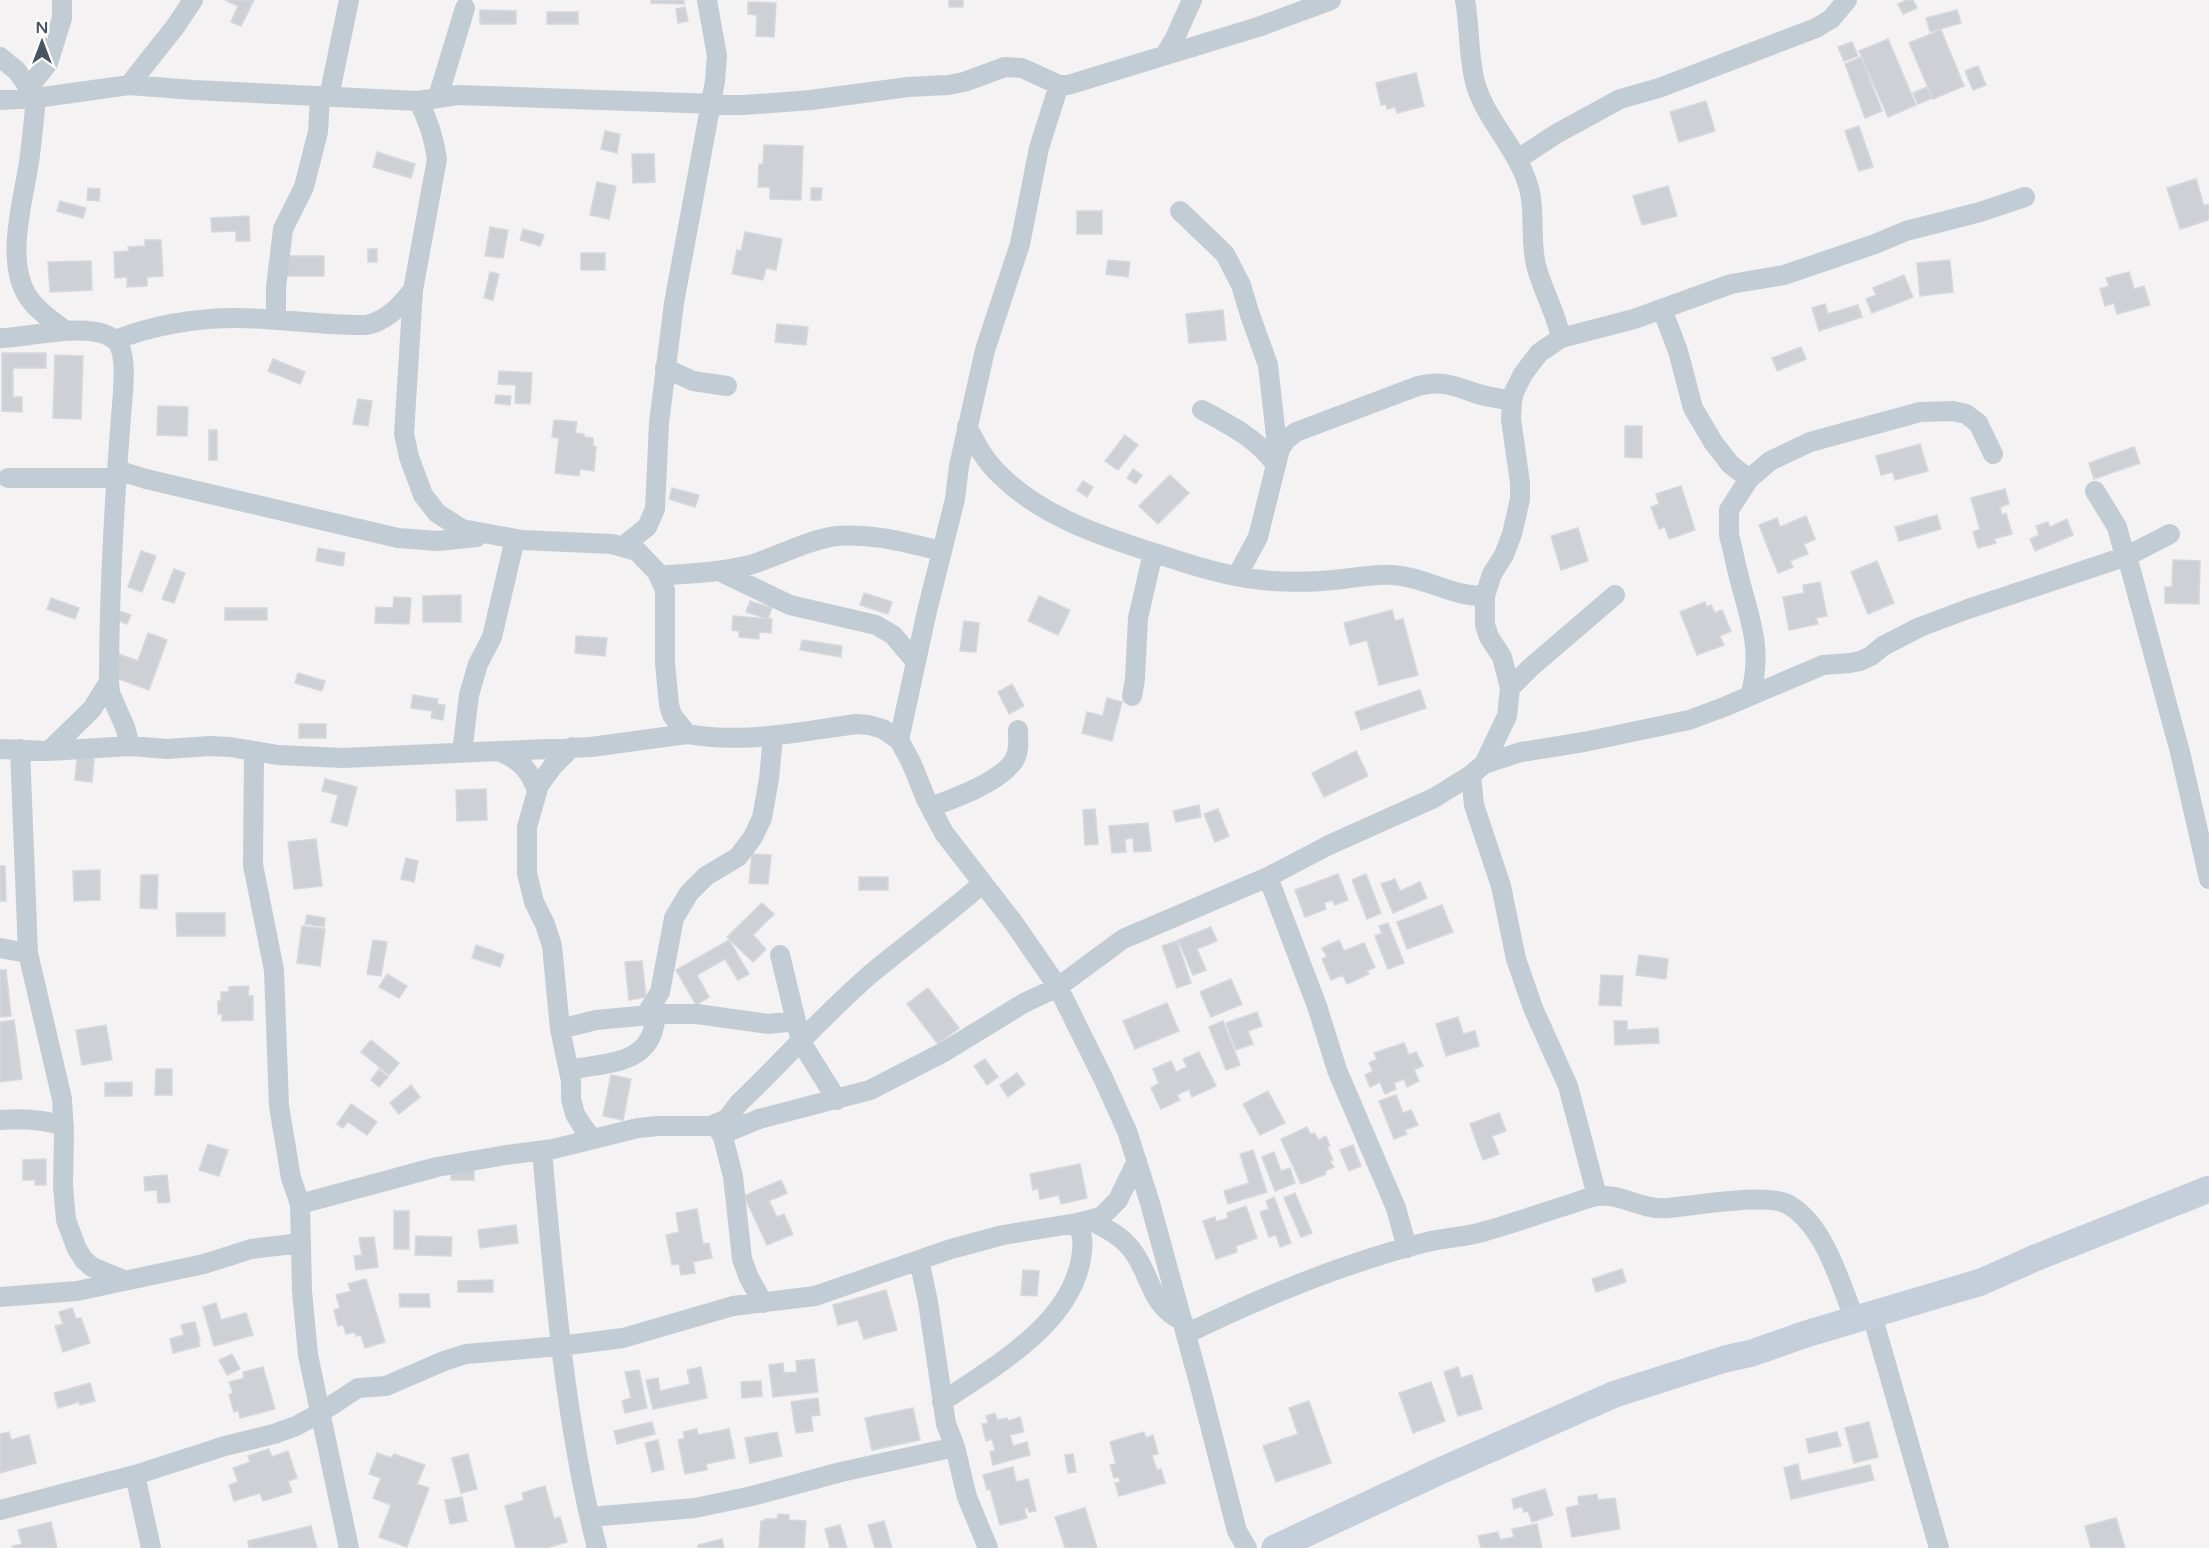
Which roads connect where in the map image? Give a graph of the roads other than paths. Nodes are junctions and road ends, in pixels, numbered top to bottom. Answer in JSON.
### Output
{"nodes":[{"id":1,"x":62,"y":0,"type":"edge"},
{"id":2,"x":193,"y":0,"type":"edge"},
{"id":3,"x":349,"y":0,"type":"edge"},
{"id":4,"x":707,"y":0,"type":"edge"},
{"id":5,"x":1192,"y":0,"type":"edge"},
{"id":6,"x":1331,"y":0,"type":"edge"},
{"id":7,"x":1465,"y":0,"type":"edge"},
{"id":8,"x":1847,"y":0,"type":"edge"},
{"id":9,"x":465,"y":8,"type":"dead end"},
{"id":10,"x":1165,"y":55,"type":"junction"},
{"id":11,"x":0,"y":57,"type":"edge"},
{"id":12,"x":129,"y":85,"type":"junction"},
{"id":13,"x":1059,"y":85,"type":"junction"},
{"id":14,"x":33,"y":92,"type":"junction"},
{"id":15,"x":325,"y":97,"type":"junction"},
{"id":16,"x":438,"y":97,"type":"junction"},
{"id":17,"x":0,"y":100,"type":"edge"},
{"id":18,"x":418,"y":101,"type":"junction"},
{"id":19,"x":709,"y":105,"type":"junction"},
{"id":20,"x":1518,"y":159,"type":"junction"},
{"id":21,"x":2025,"y":197,"type":"dead end"},
{"id":22,"x":1180,"y":212,"type":"dead end"},
{"id":23,"x":413,"y":290,"type":"junction"},
{"id":24,"x":1662,"y":309,"type":"junction"},
{"id":25,"x":276,"y":320,"type":"junction"},
{"id":26,"x":66,"y":331,"type":"junction"},
{"id":27,"x":0,"y":338,"type":"edge"},
{"id":28,"x":1561,"y":338,"type":"junction"},
{"id":29,"x":115,"y":340,"type":"junction"},
{"id":30,"x":665,"y":368,"type":"junction"},
{"id":31,"x":727,"y":386,"type":"dead end"},
{"id":32,"x":1512,"y":401,"type":"junction"},
{"id":33,"x":1202,"y":410,"type":"dead end"},
{"id":34,"x":968,"y":426,"type":"junction"},
{"id":35,"x":1993,"y":454,"type":"dead end"},
{"id":36,"x":1276,"y":459,"type":"junction"},
{"id":37,"x":116,"y":474,"type":"junction"},
{"id":38,"x":8,"y":478,"type":"dead end"},
{"id":39,"x":1749,"y":480,"type":"junction"},
{"id":40,"x":2095,"y":490,"type":"dead end"},
{"id":41,"x":2170,"y":534,"type":"dead end"},
{"id":42,"x":491,"y":536,"type":"junction"},
{"id":43,"x":515,"y":539,"type":"junction"},
{"id":44,"x":622,"y":547,"type":"junction"},
{"id":45,"x":941,"y":551,"type":"junction"},
{"id":46,"x":1153,"y":553,"type":"junction"},
{"id":47,"x":2126,"y":556,"type":"junction"},
{"id":48,"x":719,"y":571,"type":"junction"},
{"id":49,"x":659,"y":576,"type":"junction"},
{"id":50,"x":1237,"y":576,"type":"junction"},
{"id":51,"x":1615,"y":595,"type":"dead end"},
{"id":52,"x":1485,"y":596,"type":"junction"},
{"id":53,"x":916,"y":662,"type":"junction"},
{"id":54,"x":108,"y":682,"type":"junction"},
{"id":55,"x":1510,"y":688,"type":"junction"},
{"id":56,"x":1132,"y":696,"type":"dead end"},
{"id":57,"x":1750,"y":696,"type":"junction"},
{"id":58,"x":1018,"y":730,"type":"dead end"},
{"id":59,"x":687,"y":734,"type":"junction"},
{"id":60,"x":773,"y":736,"type":"junction"},
{"id":61,"x":899,"y":740,"type":"junction"},
{"id":62,"x":130,"y":747,"type":"junction"},
{"id":63,"x":572,"y":747,"type":"junction"},
{"id":64,"x":10,"y":749,"type":"edge"},
{"id":65,"x":49,"y":751,"type":"junction"},
{"id":66,"x":499,"y":751,"type":"junction"},
{"id":67,"x":254,"y":752,"type":"junction"},
{"id":68,"x":462,"y":753,"type":"junction"},
{"id":69,"x":1477,"y":770,"type":"junction"},
{"id":70,"x":537,"y":791,"type":"junction"},
{"id":71,"x":930,"y":807,"type":"junction"},
{"id":72,"x":1268,"y":877,"type":"junction"},
{"id":73,"x":2209,"y":879,"type":"edge"},
{"id":74,"x":982,"y":883,"type":"junction"},
{"id":75,"x":0,"y":948,"type":"edge"},
{"id":76,"x":28,"y":953,"type":"junction"},
{"id":77,"x":780,"y":955,"type":"dead end"},
{"id":78,"x":1058,"y":987,"type":"junction"},
{"id":79,"x":651,"y":1015,"type":"junction"},
{"id":80,"x":795,"y":1021,"type":"junction"},
{"id":81,"x":560,"y":1029,"type":"junction"},
{"id":82,"x":801,"y":1042,"type":"junction"},
{"id":83,"x":569,"y":1071,"type":"junction"},
{"id":84,"x":837,"y":1100,"type":"junction"},
{"id":85,"x":575,"y":1114,"type":"junction"},
{"id":86,"x":0,"y":1120,"type":"edge"},
{"id":87,"x":64,"y":1126,"type":"junction"},
{"id":88,"x":719,"y":1131,"type":"junction"},
{"id":89,"x":593,"y":1139,"type":"junction"},
{"id":90,"x":548,"y":1150,"type":"junction"},
{"id":91,"x":1137,"y":1161,"type":"junction"},
{"id":92,"x":2209,"y":1189,"type":"edge"},
{"id":93,"x":1597,"y":1196,"type":"junction"},
{"id":94,"x":300,"y":1204,"type":"junction"},
{"id":95,"x":1084,"y":1222,"type":"junction"},
{"id":96,"x":300,"y":1243,"type":"junction"},
{"id":97,"x":1407,"y":1248,"type":"junction"},
{"id":98,"x":919,"y":1260,"type":"junction"},
{"id":99,"x":124,"y":1280,"type":"junction"},
{"id":100,"x":0,"y":1297,"type":"edge"},
{"id":101,"x":763,"y":1303,"type":"junction"},
{"id":102,"x":1864,"y":1318,"type":"junction"},
{"id":103,"x":1184,"y":1327,"type":"junction"},
{"id":104,"x":560,"y":1346,"type":"junction"},
{"id":105,"x":942,"y":1402,"type":"junction"},
{"id":106,"x":320,"y":1413,"type":"junction"},
{"id":107,"x":955,"y":1447,"type":"junction"},
{"id":108,"x":135,"y":1475,"type":"junction"},
{"id":109,"x":0,"y":1510,"type":"edge"},
{"id":110,"x":590,"y":1517,"type":"junction"},
{"id":111,"x":151,"y":1548,"type":"edge"},
{"id":112,"x":349,"y":1548,"type":"edge"},
{"id":113,"x":597,"y":1548,"type":"edge"},
{"id":114,"x":988,"y":1548,"type":"edge"},
{"id":115,"x":1247,"y":1548,"type":"edge"},
{"id":116,"x":1275,"y":1548,"type":"edge"},
{"id":117,"x":1939,"y":1548,"type":"edge"}],
"edges":[{"from":1,"to":14,"type":"street"},
{"from":2,"to":12,"type":"street"},
{"from":3,"to":15,"type":"street"},
{"from":4,"to":19,"type":"street"},
{"from":5,"to":10,"type":"street"},
{"from":6,"to":10,"type":"street"},
{"from":7,"to":20,"type":"street"},
{"from":8,"to":20,"type":"street"},
{"from":9,"to":16,"type":"street"},
{"from":10,"to":13,"type":"street"},
{"from":11,"to":14,"type":"street"},
{"from":12,"to":14,"type":"street"},
{"from":12,"to":15,"type":"street"},
{"from":13,"to":19,"type":"street"},
{"from":13,"to":34,"type":"street"},
{"from":14,"to":17,"type":"street"},
{"from":14,"to":26,"type":"street"},
{"from":15,"to":18,"type":"street"},
{"from":15,"to":25,"type":"street"},
{"from":16,"to":18,"type":"street"},
{"from":16,"to":19,"type":"street"},
{"from":18,"to":23,"type":"street"},
{"from":19,"to":30,"type":"street"},
{"from":20,"to":28,"type":"street"},
{"from":21,"to":24,"type":"street"},
{"from":22,"to":36,"type":"street"},
{"from":23,"to":25,"type":"street"},
{"from":23,"to":42,"type":"street"},
{"from":24,"to":28,"type":"street"},
{"from":24,"to":39,"type":"street"},
{"from":25,"to":29,"type":"street"},
{"from":26,"to":27,"type":"street"},
{"from":26,"to":29,"type":"street"},
{"from":28,"to":32,"type":"street"},
{"from":29,"to":37,"type":"street"},
{"from":30,"to":31,"type":"street"},
{"from":30,"to":44,"type":"street"},
{"from":32,"to":36,"type":"street"},
{"from":32,"to":52,"type":"street"},
{"from":33,"to":36,"type":"street"},
{"from":34,"to":45,"type":"street"},
{"from":34,"to":46,"type":"street"},
{"from":35,"to":39,"type":"street"},
{"from":36,"to":50,"type":"street"},
{"from":37,"to":38,"type":"street"},
{"from":37,"to":42,"type":"street"},
{"from":37,"to":54,"type":"street"},
{"from":39,"to":57,"type":"street"},
{"from":40,"to":47,"type":"street"},
{"from":41,"to":47,"type":"street"},
{"from":42,"to":43,"type":"street"},
{"from":43,"to":44,"type":"street"},
{"from":43,"to":68,"type":"street"},
{"from":44,"to":49,"type":"street"},
{"from":45,"to":48,"type":"street"},
{"from":45,"to":53,"type":"street"},
{"from":46,"to":50,"type":"street"},
{"from":46,"to":56,"type":"street"},
{"from":47,"to":57,"type":"street"},
{"from":47,"to":73,"type":"street"},
{"from":48,"to":49,"type":"street"},
{"from":48,"to":53,"type":"street"},
{"from":49,"to":59,"type":"street"},
{"from":50,"to":52,"type":"street"},
{"from":51,"to":55,"type":"street"},
{"from":52,"to":55,"type":"street"},
{"from":53,"to":61,"type":"street"},
{"from":54,"to":62,"type":"street"},
{"from":54,"to":65,"type":"street"},
{"from":55,"to":69,"type":"street"},
{"from":57,"to":69,"type":"street"},
{"from":58,"to":71,"type":"street"},
{"from":59,"to":60,"type":"street"},
{"from":59,"to":63,"type":"street"},
{"from":60,"to":61,"type":"street"},
{"from":60,"to":79,"type":"street"},
{"from":61,"to":71,"type":"street"},
{"from":62,"to":65,"type":"street"},
{"from":62,"to":67,"type":"street"},
{"from":63,"to":66,"type":"street"},
{"from":63,"to":70,"type":"street"},
{"from":64,"to":65,"type":"street"},
{"from":64,"to":76,"type":"street"},
{"from":66,"to":68,"type":"street"},
{"from":66,"to":70,"type":"street"},
{"from":67,"to":68,"type":"street"},
{"from":67,"to":94,"type":"street"},
{"from":69,"to":72,"type":"street"},
{"from":69,"to":93,"type":"street"},
{"from":70,"to":81,"type":"street"},
{"from":71,"to":74,"type":"street"},
{"from":72,"to":78,"type":"street"},
{"from":72,"to":97,"type":"street"},
{"from":74,"to":78,"type":"street"},
{"from":74,"to":82,"type":"street"},
{"from":75,"to":76,"type":"street"},
{"from":76,"to":87,"type":"street"},
{"from":77,"to":80,"type":"street"},
{"from":78,"to":84,"type":"street"},
{"from":78,"to":91,"type":"street"},
{"from":79,"to":80,"type":"street"},
{"from":79,"to":81,"type":"street"},
{"from":79,"to":83,"type":"street"},
{"from":80,"to":82,"type":"street"},
{"from":81,"to":83,"type":"street"},
{"from":82,"to":84,"type":"street"},
{"from":82,"to":88,"type":"street"},
{"from":83,"to":85,"type":"street"},
{"from":84,"to":88,"type":"street"},
{"from":85,"to":89,"type":"street"},
{"from":85,"to":90,"type":"street"},
{"from":86,"to":87,"type":"street"},
{"from":87,"to":99,"type":"street"},
{"from":88,"to":89,"type":"street"},
{"from":88,"to":101,"type":"street"},
{"from":89,"to":90,"type":"street"},
{"from":90,"to":94,"type":"street"},
{"from":90,"to":104,"type":"street"},
{"from":91,"to":95,"type":"street"},
{"from":91,"to":103,"type":"street"},
{"from":92,"to":102,"type":"street"},
{"from":93,"to":97,"type":"street"},
{"from":93,"to":102,"type":"street"},
{"from":94,"to":96,"type":"street"},
{"from":95,"to":98,"type":"street"},
{"from":95,"to":103,"type":"street"},
{"from":95,"to":105,"type":"street"},
{"from":96,"to":99,"type":"street"},
{"from":96,"to":106,"type":"street"},
{"from":97,"to":103,"type":"street"},
{"from":98,"to":101,"type":"street"},
{"from":98,"to":105,"type":"street"},
{"from":99,"to":100,"type":"street"},
{"from":101,"to":104,"type":"street"},
{"from":102,"to":116,"type":"street"},
{"from":102,"to":117,"type":"street"},
{"from":103,"to":115,"type":"street"},
{"from":104,"to":106,"type":"street"},
{"from":104,"to":110,"type":"street"},
{"from":105,"to":107,"type":"street"},
{"from":106,"to":108,"type":"street"},
{"from":106,"to":112,"type":"street"},
{"from":107,"to":110,"type":"street"},
{"from":107,"to":114,"type":"street"},
{"from":108,"to":109,"type":"street"},
{"from":108,"to":111,"type":"street"},
{"from":110,"to":113,"type":"street"}]}
